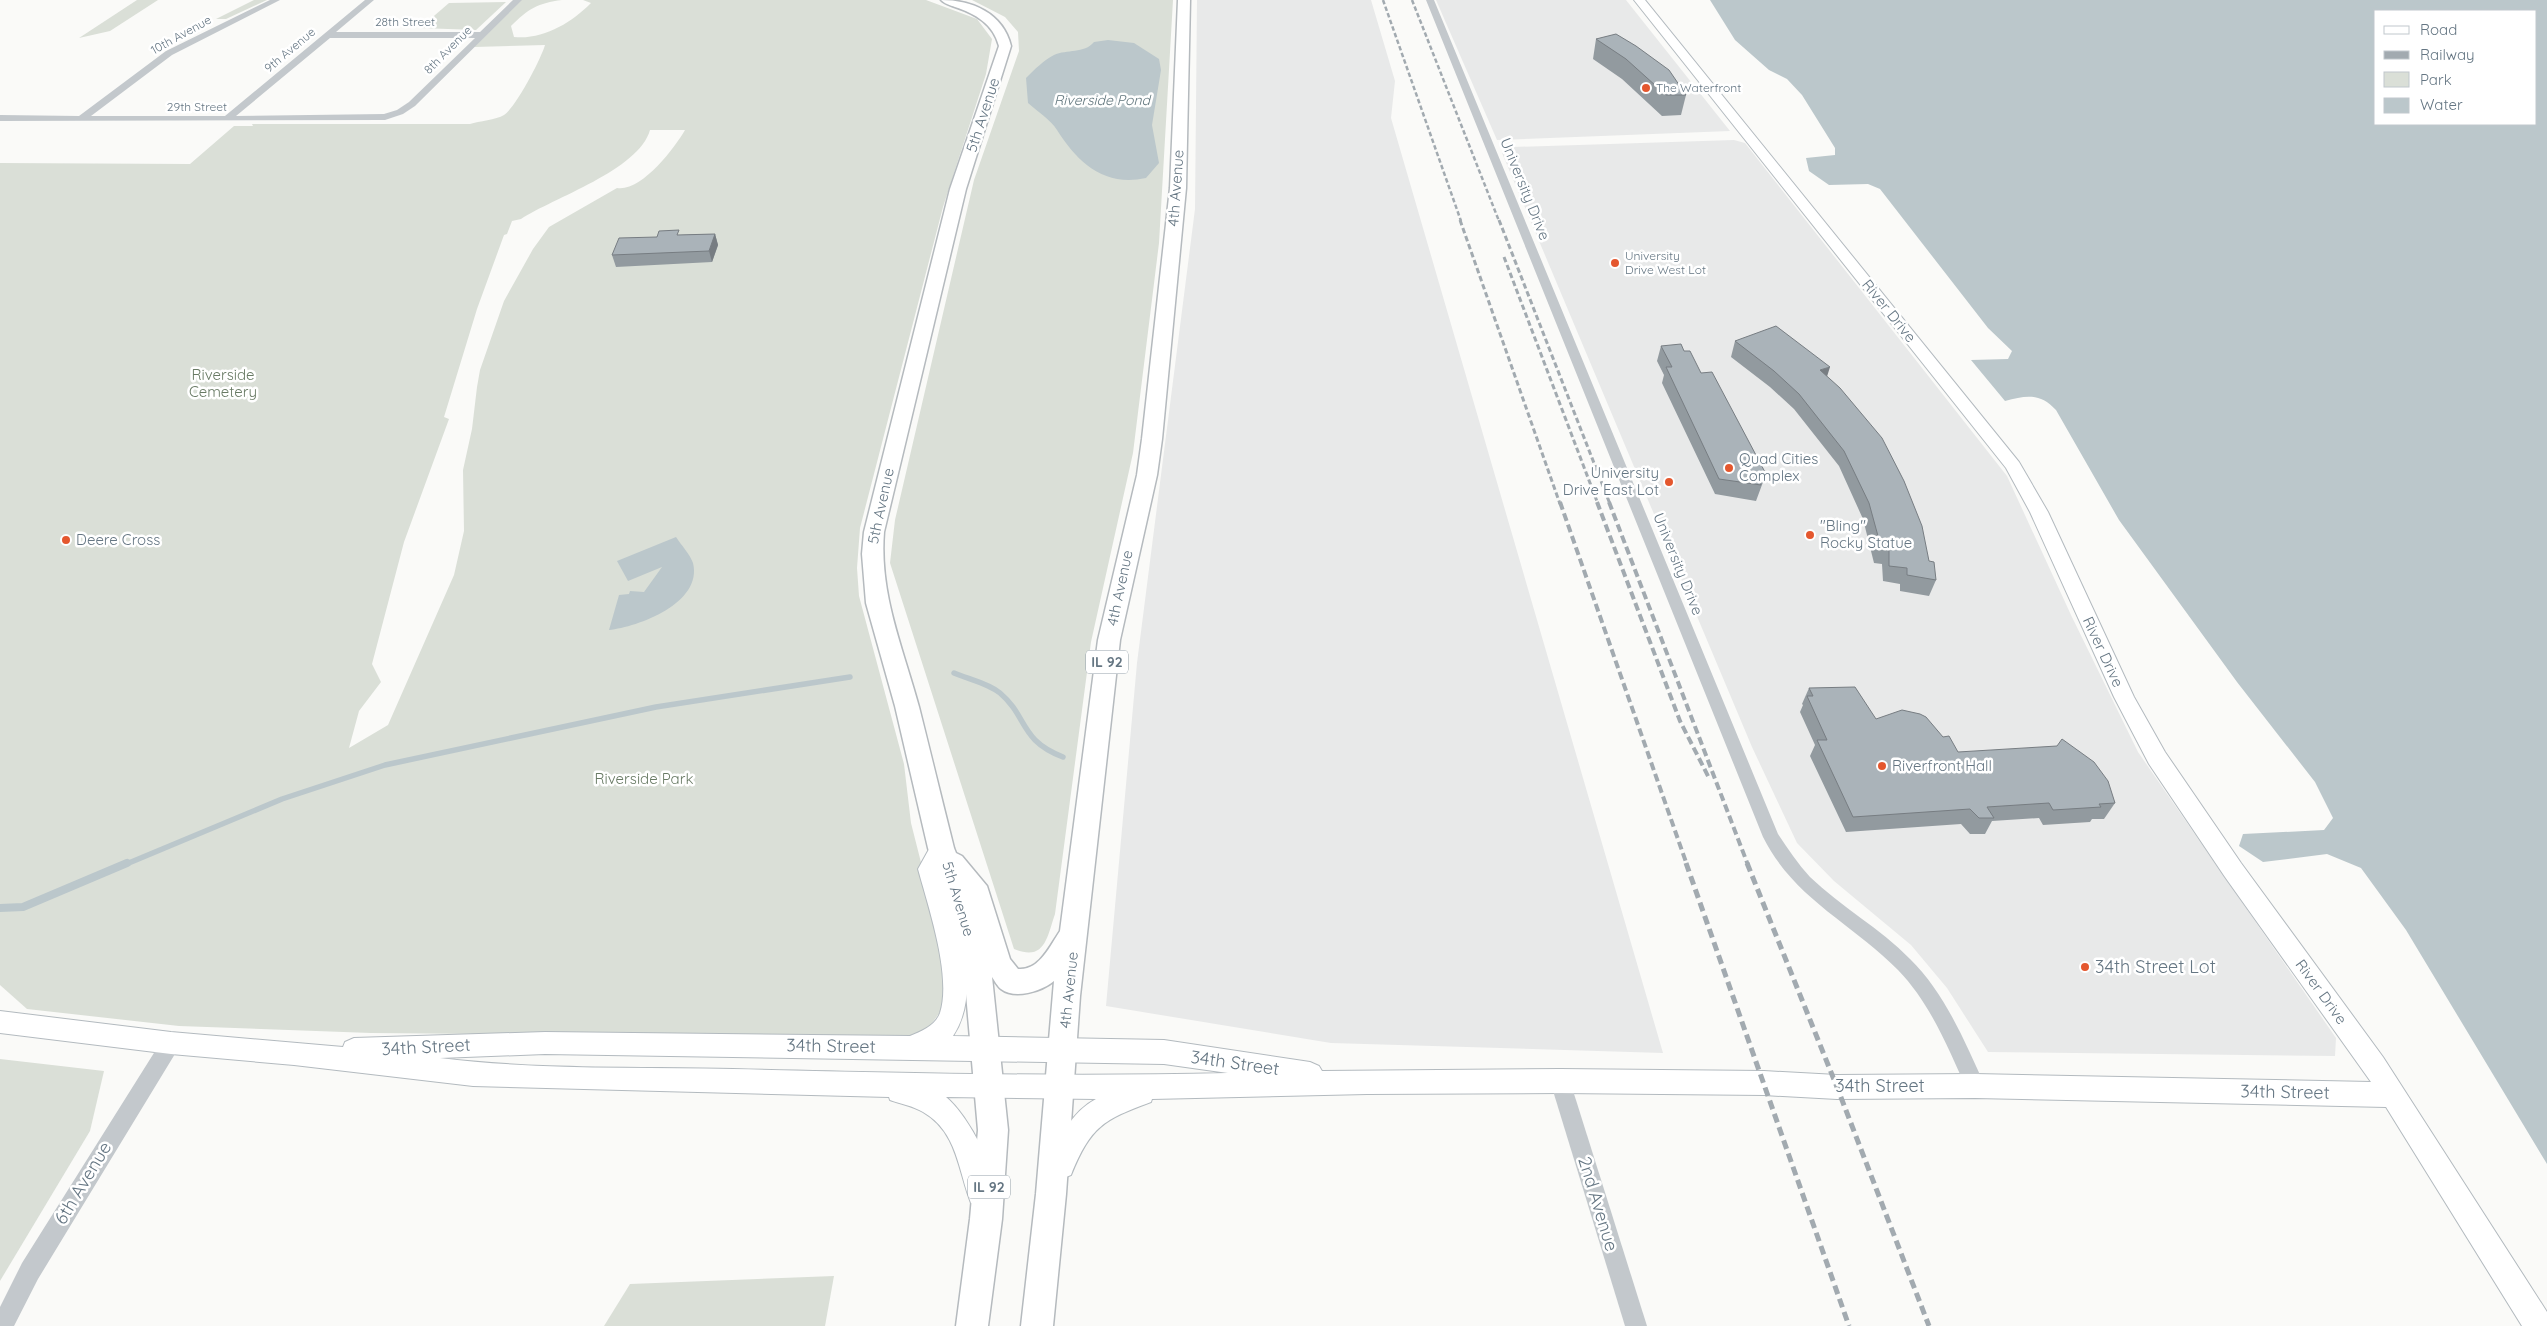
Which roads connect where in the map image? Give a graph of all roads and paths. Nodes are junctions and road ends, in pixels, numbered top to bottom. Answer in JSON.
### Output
{"nodes":[{"id":1,"x":276,"y":0,"type":"edge"},
{"id":2,"x":370,"y":0,"type":"edge"},
{"id":3,"x":518,"y":0,"type":"edge"},
{"id":4,"x":947,"y":0,"type":"edge"},
{"id":5,"x":1184,"y":0,"type":"edge"},
{"id":6,"x":1430,"y":0,"type":"edge"},
{"id":7,"x":1639,"y":0,"type":"edge"},
{"id":8,"x":328,"y":35,"type":"junction"},
{"id":9,"x":481,"y":35,"type":"junction"},
{"id":10,"x":394,"y":114,"type":"joint"},
{"id":11,"x":0,"y":118,"type":"edge"},
{"id":12,"x":80,"y":119,"type":"junction"},
{"id":13,"x":227,"y":119,"type":"junction"},
{"id":14,"x":941,"y":848,"type":"junction"},
{"id":15,"x":1075,"y":932,"type":"junction"},
{"id":16,"x":0,"y":1022,"type":"edge"},
{"id":17,"x":171,"y":1043,"type":"junction"},
{"id":18,"x":909,"y":1047,"type":"junction"},
{"id":19,"x":986,"y":1048,"type":"junction"},
{"id":20,"x":1063,"y":1051,"type":"junction"},
{"id":21,"x":294,"y":1053,"type":"junction"},
{"id":22,"x":1367,"y":1082,"type":"junction"},
{"id":23,"x":1560,"y":1082,"type":"junction"},
{"id":24,"x":857,"y":1084,"type":"junction"},
{"id":25,"x":990,"y":1086,"type":"junction"},
{"id":26,"x":1059,"y":1086,"type":"junction"},
{"id":27,"x":1976,"y":1086,"type":"junction"},
{"id":28,"x":1162,"y":1087,"type":"junction"},
{"id":29,"x":2394,"y":1095,"type":"junction"},
{"id":30,"x":1051,"y":1194,"type":"junction"},
{"id":31,"x":986,"y":1219,"type":"junction"},
{"id":32,"x":980,"y":1274,"type":"junction"},
{"id":33,"x":2,"y":1326,"type":"edge"},
{"id":34,"x":956,"y":1326,"type":"edge"},
{"id":35,"x":972,"y":1326,"type":"edge"},
{"id":36,"x":1037,"y":1326,"type":"edge"},
{"id":37,"x":1636,"y":1326,"type":"edge"},
{"id":38,"x":2539,"y":1326,"type":"edge"}],
"edges":[{"from":1,"to":12,"type":"street","name":"10th Avenue"},
{"from":2,"to":8,"type":"street","name":"9th Avenue"},
{"from":3,"to":9,"type":"street","name":"8th Avenue"},
{"from":4,"to":14,"type":"main road","name":"5th Avenue","number":"IL 92"},
{"from":5,"to":15,"type":"main road","name":"4th Avenue","number":"IL 92"},
{"from":6,"to":27,"type":"street","name":"University Drive"},
{"from":7,"to":29,"type":"street","name":"River Drive"},
{"from":8,"to":9,"type":"street","name":"28th Street"},
{"from":8,"to":13,"type":"street","name":"9th Avenue"},
{"from":9,"to":10,"type":"street","name":"8th Avenue"},
{"from":10,"to":13,"type":"street","name":"29th Street"},
{"from":11,"to":12,"type":"street","name":"29th Street"},
{"from":12,"to":13,"type":"street","name":"29th Street"},
{"from":14,"to":15,"type":"main road"},
{"from":14,"to":18,"type":"street"},
{"from":14,"to":19,"type":"main road","name":"5th Avenue","number":"IL 92"},
{"from":15,"to":20,"type":"main road","name":"4th Avenue","number":"IL 92"},
{"from":16,"to":17,"type":"street","name":"34th Street"},
{"from":17,"to":21,"type":"street","name":"34th Street"},
{"from":17,"to":33,"type":"street","name":"6th Avenue"},
{"from":18,"to":19,"type":"street","name":"34th Street"},
{"from":18,"to":21,"type":"street","name":"34th Street"},
{"from":19,"to":20,"type":"street","name":"34th Street"},
{"from":19,"to":25,"type":"main road","number":"IL 92"},
{"from":20,"to":22,"type":"street","name":"34th Street"},
{"from":20,"to":26,"type":"main road","name":"4th Avenue","number":"IL 92"},
{"from":21,"to":24,"type":"street","name":"34th Street"},
{"from":22,"to":23,"type":"street","name":"34th Street"},
{"from":22,"to":28,"type":"street","name":"34th Street"},
{"from":23,"to":27,"type":"street","name":"34th Street"},
{"from":23,"to":37,"type":"street","name":"2nd Avenue"},
{"from":24,"to":25,"type":"street","name":"34th Street"},
{"from":24,"to":31,"type":"street"},
{"from":25,"to":26,"type":"street","name":"34th Street"},
{"from":25,"to":31,"type":"main road","number":"IL 92"},
{"from":26,"to":28,"type":"street","name":"34th Street"},
{"from":26,"to":30,"type":"main road","name":"4th Avenue","number":"IL 92"},
{"from":27,"to":29,"type":"street","name":"34th Street"},
{"from":28,"to":30,"type":"street"},
{"from":29,"to":38,"type":"street","name":"River Drive"},
{"from":30,"to":36,"type":"main road","name":"4th Avenue","number":"IL 92"},
{"from":31,"to":32,"type":"main road","number":"IL 92"},
{"from":32,"to":34,"type":"street"},
{"from":32,"to":35,"type":"main road","number":"IL 92"}]}
